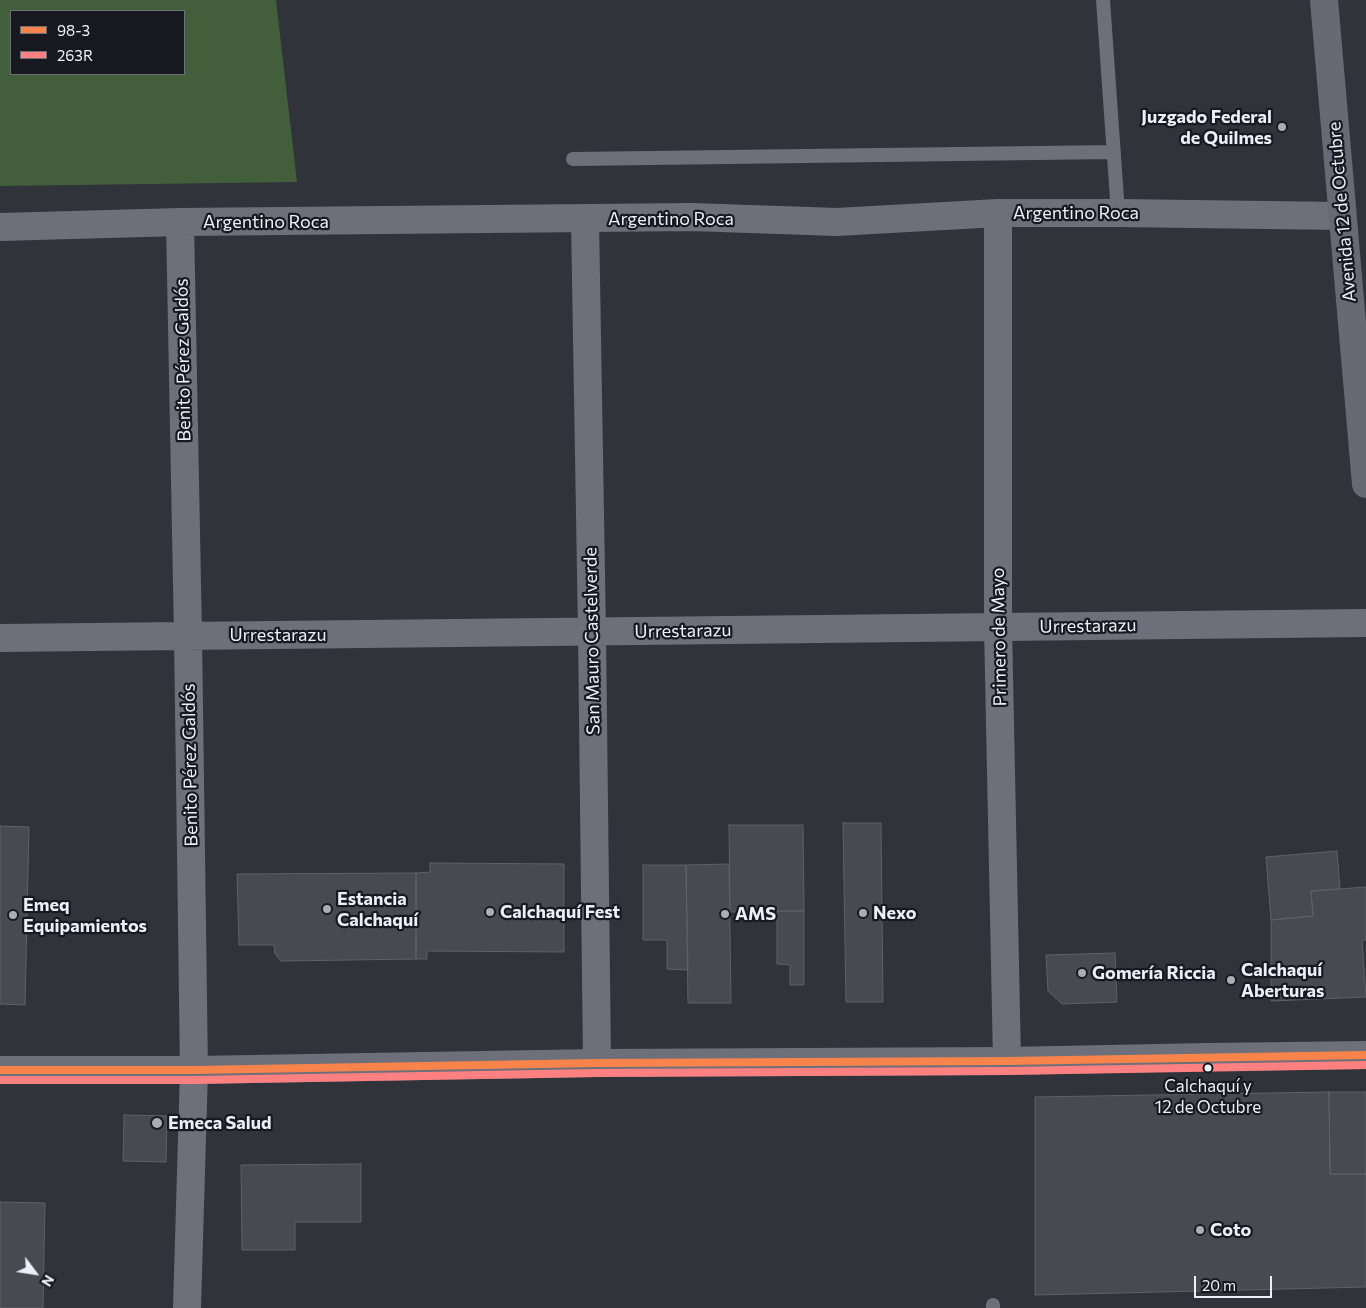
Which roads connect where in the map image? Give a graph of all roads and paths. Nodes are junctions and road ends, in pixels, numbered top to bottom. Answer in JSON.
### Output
{"nodes":[{"id":1,"x":1103,"y":0,"type":"edge"},
{"id":2,"x":1324,"y":0,"type":"edge"},
{"id":3,"x":1114,"y":152,"type":"junction"},
{"id":4,"x":573,"y":159,"type":"dead end"},
{"id":5,"x":998,"y":213,"type":"junction"},
{"id":6,"x":1118,"y":213,"type":"junction"},
{"id":7,"x":1342,"y":216,"type":"junction"},
{"id":8,"x":585,"y":219,"type":"junction"},
{"id":9,"x":180,"y":222,"type":"junction"},
{"id":10,"x":0,"y":227,"type":"edge"},
{"id":11,"x":1366,"y":484,"type":"edge"},
{"id":12,"x":1366,"y":623,"type":"edge"},
{"id":13,"x":998,"y":627,"type":"junction"},
{"id":14,"x":592,"y":632,"type":"junction"},
{"id":15,"x":188,"y":635,"type":"junction"},
{"id":16,"x":0,"y":638,"type":"edge"},
{"id":17,"x":1366,"y":1055,"type":"edge"},
{"id":18,"x":1007,"y":1061,"type":"junction"},
{"id":19,"x":597,"y":1063,"type":"junction"},
{"id":20,"x":0,"y":1070,"type":"edge"},
{"id":21,"x":194,"y":1070,"type":"junction"},
{"id":22,"x":187,"y":1308,"type":"edge"}],
"edges":[{"from":1,"to":3,"type":"lane"},
{"from":2,"to":7,"type":"main road","name":"Avenida 12 de Octubre"},
{"from":3,"to":4,"type":"lane"},
{"from":3,"to":6,"type":"lane"},
{"from":5,"to":6,"type":"street","name":"Argentino Roca"},
{"from":5,"to":8,"type":"street","name":"Argentino Roca"},
{"from":5,"to":13,"type":"street","name":"Primero de Mayo"},
{"from":6,"to":7,"type":"street","name":"Argentino Roca"},
{"from":7,"to":11,"type":"main road","name":"Avenida 12 de Octubre"},
{"from":8,"to":9,"type":"street","name":"Argentino Roca"},
{"from":8,"to":14,"type":"street","name":"San Mauro Castelverde"},
{"from":9,"to":10,"type":"street","name":"Argentino Roca"},
{"from":9,"to":15,"type":"street","name":"Benito Pérez Galdós"},
{"from":12,"to":13,"type":"street","name":"Urrestarazu"},
{"from":13,"to":14,"type":"street","name":"Urrestarazu"},
{"from":13,"to":18,"type":"street","name":"Primero de Mayo"},
{"from":14,"to":15,"type":"street","name":"Urrestarazu"},
{"from":14,"to":19,"type":"street","name":"San Mauro Castelverde"},
{"from":15,"to":16,"type":"street","name":"Urrestarazu"},
{"from":15,"to":21,"type":"street","name":"Benito Pérez Galdós"},
{"from":17,"to":18,"type":"street"},
{"from":18,"to":19,"type":"street"},
{"from":19,"to":21,"type":"street"},
{"from":20,"to":21,"type":"street"},
{"from":21,"to":22,"type":"street","name":"Benito Pérez Galdós"}]}
